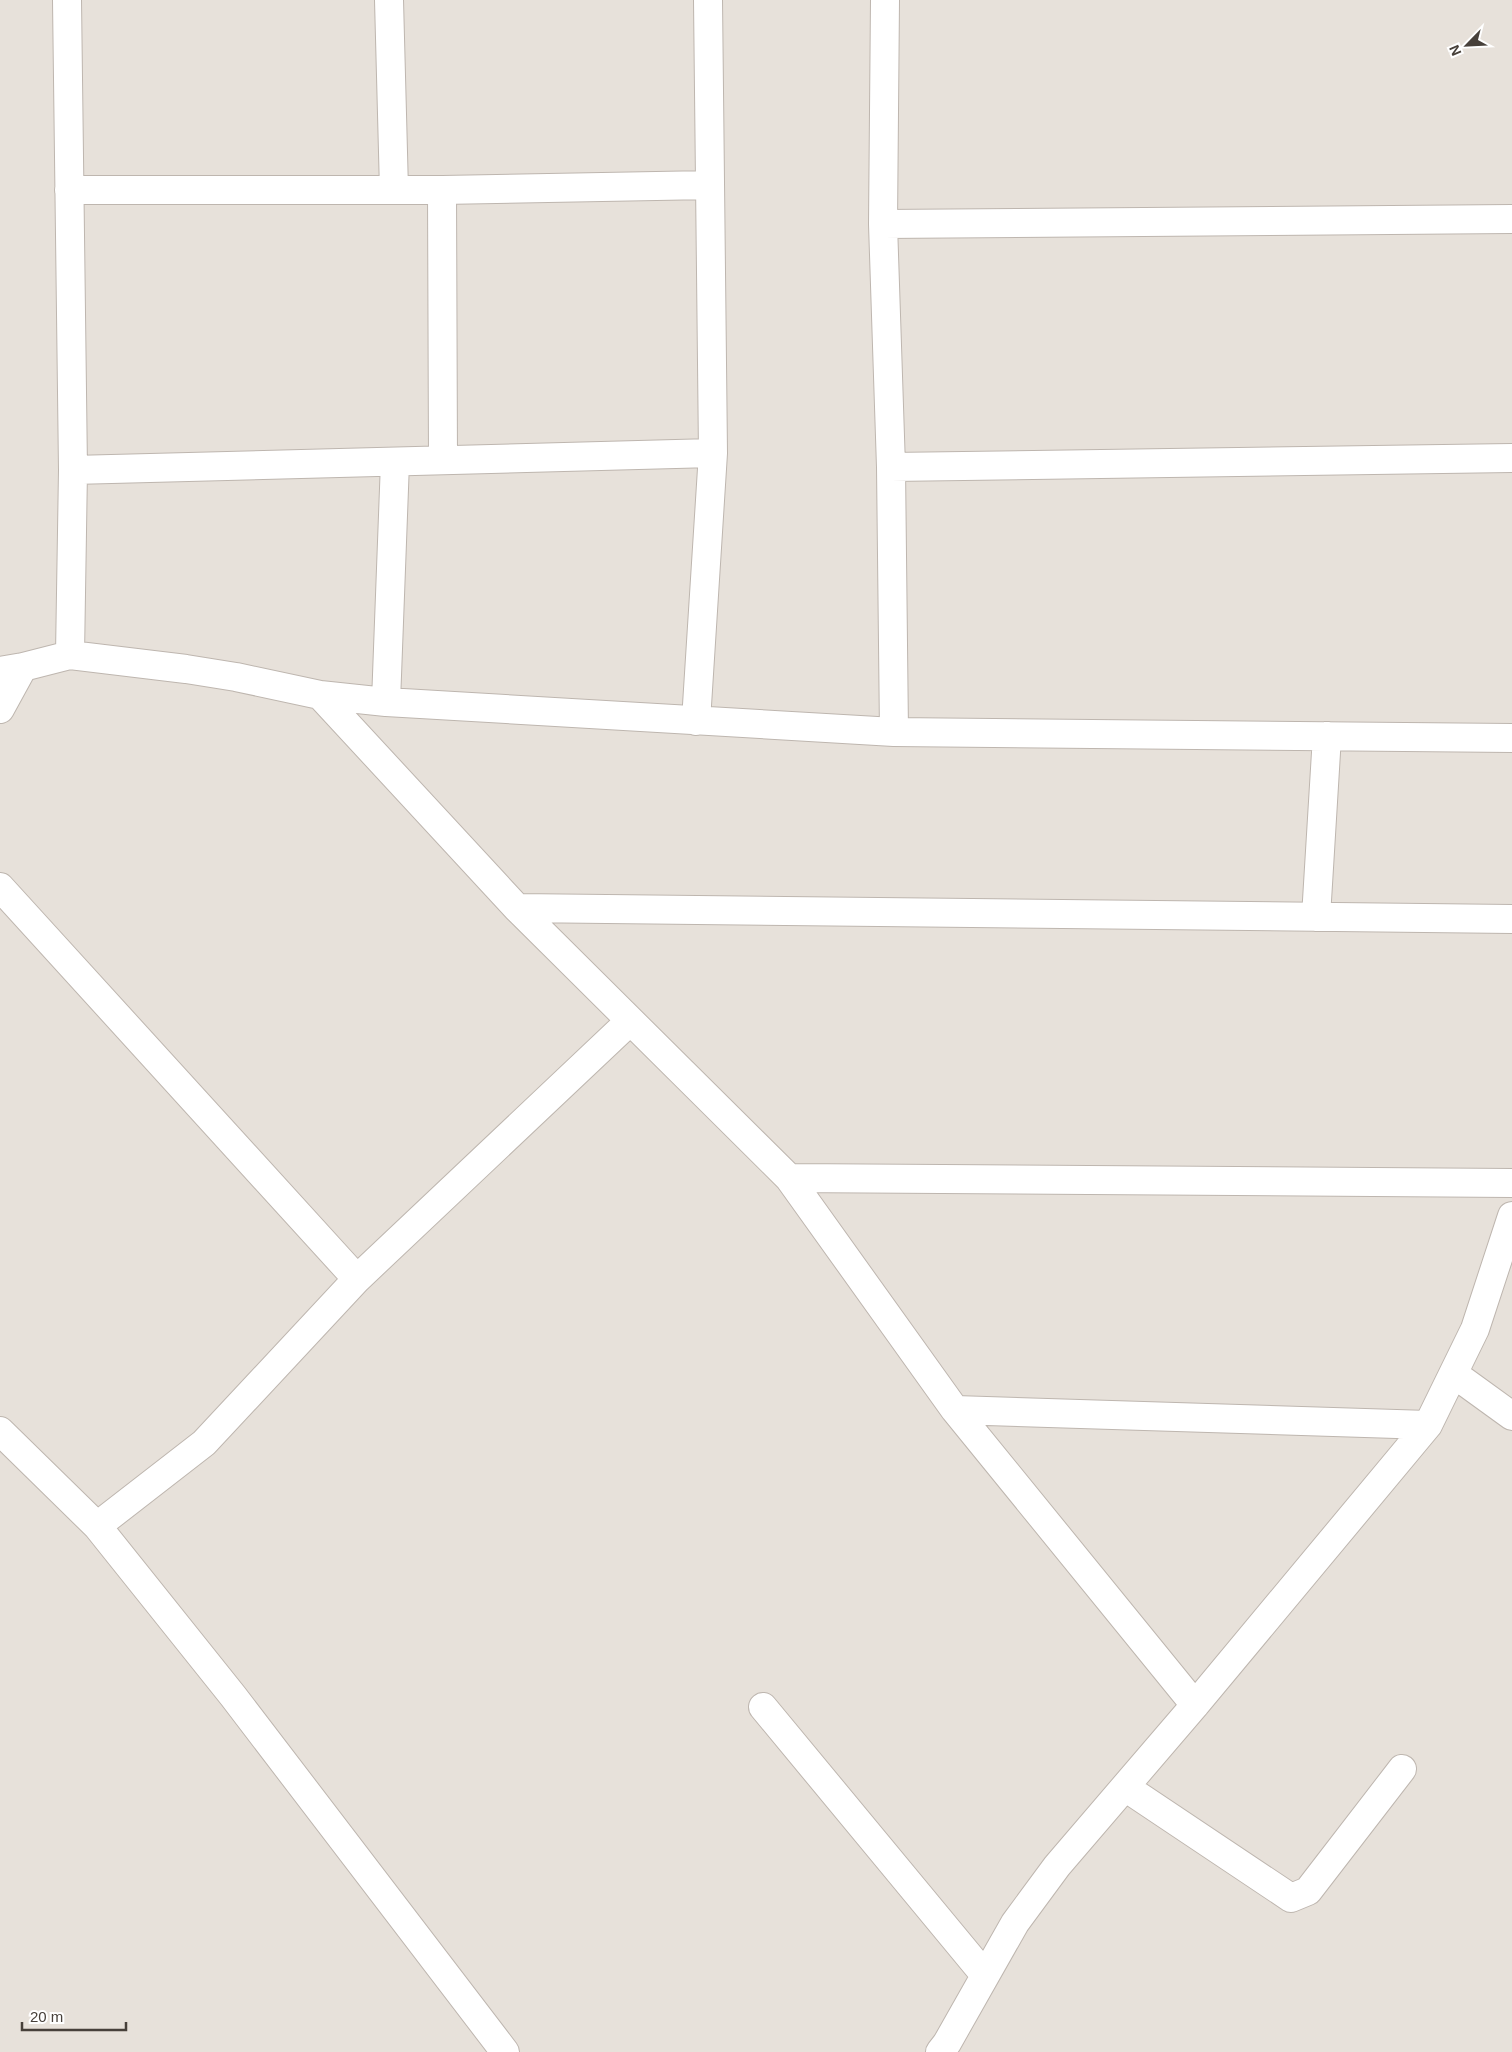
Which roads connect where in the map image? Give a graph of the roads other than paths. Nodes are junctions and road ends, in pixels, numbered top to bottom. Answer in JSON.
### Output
{"nodes":[{"id":1,"x":67,"y":0,"type":"edge"},
{"id":2,"x":389,"y":0,"type":"edge"},
{"id":3,"x":708,"y":0,"type":"edge"},
{"id":4,"x":885,"y":0,"type":"edge"},
{"id":5,"x":710,"y":184,"type":"junction"},
{"id":6,"x":69,"y":190,"type":"junction"},
{"id":7,"x":394,"y":190,"type":"junction"},
{"id":8,"x":442,"y":190,"type":"junction"},
{"id":9,"x":1512,"y":219,"type":"edge"},
{"id":10,"x":883,"y":224,"type":"junction"},
{"id":11,"x":713,"y":453,"type":"junction"},
{"id":12,"x":1512,"y":458,"type":"edge"},
{"id":13,"x":443,"y":460,"type":"junction"},
{"id":14,"x":395,"y":462,"type":"junction"},
{"id":15,"x":891,"y":467,"type":"junction"},
{"id":16,"x":73,"y":470,"type":"junction"},
{"id":17,"x":70,"y":655,"type":"junction"},
{"id":18,"x":12,"y":669,"type":"edge"},
{"id":19,"x":320,"y":695,"type":"junction"},
{"id":20,"x":386,"y":702,"type":"junction"},
{"id":21,"x":0,"y":709,"type":"edge"},
{"id":22,"x":696,"y":721,"type":"junction"},
{"id":23,"x":894,"y":732,"type":"junction"},
{"id":24,"x":1327,"y":736,"type":"junction"},
{"id":25,"x":1512,"y":738,"type":"edge"},
{"id":26,"x":0,"y":887,"type":"edge"},
{"id":27,"x":517,"y":908,"type":"junction"},
{"id":28,"x":1316,"y":917,"type":"junction"},
{"id":29,"x":1512,"y":919,"type":"edge"},
{"id":30,"x":630,"y":1021,"type":"junction"},
{"id":31,"x":789,"y":1178,"type":"junction"},
{"id":32,"x":1512,"y":1183,"type":"edge"},
{"id":33,"x":1512,"y":1216,"type":"edge"},
{"id":34,"x":357,"y":1280,"type":"junction"},
{"id":35,"x":1454,"y":1374,"type":"junction"},
{"id":36,"x":955,"y":1410,"type":"junction"},
{"id":37,"x":1512,"y":1416,"type":"edge"},
{"id":38,"x":1428,"y":1425,"type":"junction"},
{"id":39,"x":0,"y":1431,"type":"edge"},
{"id":40,"x":97,"y":1526,"type":"junction"},
{"id":41,"x":1195,"y":1705,"type":"junction"},
{"id":42,"x":763,"y":1707,"type":"dead end"},
{"id":43,"x":1402,"y":1769,"type":"dead end"},
{"id":44,"x":1125,"y":1787,"type":"junction"},
{"id":45,"x":984,"y":1974,"type":"junction"},
{"id":46,"x":504,"y":2052,"type":"edge"},
{"id":47,"x":940,"y":2052,"type":"edge"}],
"edges":[{"from":1,"to":6,"type":"street"},
{"from":2,"to":7,"type":"street"},
{"from":3,"to":5,"type":"street"},
{"from":4,"to":10,"type":"street"},
{"from":5,"to":8,"type":"street"},
{"from":5,"to":11,"type":"street"},
{"from":6,"to":7,"type":"street"},
{"from":6,"to":16,"type":"street"},
{"from":7,"to":8,"type":"street"},
{"from":8,"to":13,"type":"street"},
{"from":9,"to":10,"type":"street"},
{"from":10,"to":15,"type":"street"},
{"from":11,"to":13,"type":"street"},
{"from":11,"to":22,"type":"street"},
{"from":12,"to":15,"type":"street"},
{"from":13,"to":14,"type":"street"},
{"from":14,"to":16,"type":"street"},
{"from":14,"to":20,"type":"street"},
{"from":15,"to":23,"type":"street"},
{"from":16,"to":17,"type":"street"},
{"from":17,"to":18,"type":"street"},
{"from":17,"to":19,"type":"street"},
{"from":18,"to":21,"type":"street"},
{"from":19,"to":20,"type":"street"},
{"from":19,"to":27,"type":"street"},
{"from":20,"to":22,"type":"street"},
{"from":22,"to":23,"type":"street"},
{"from":23,"to":24,"type":"street"},
{"from":24,"to":25,"type":"street"},
{"from":24,"to":28,"type":"street"},
{"from":26,"to":34,"type":"street"},
{"from":27,"to":28,"type":"street"},
{"from":27,"to":30,"type":"street"},
{"from":28,"to":29,"type":"street"},
{"from":30,"to":31,"type":"street"},
{"from":30,"to":34,"type":"street"},
{"from":31,"to":32,"type":"street"},
{"from":31,"to":36,"type":"street"},
{"from":33,"to":35,"type":"street"},
{"from":34,"to":40,"type":"street"},
{"from":35,"to":37,"type":"street"},
{"from":35,"to":38,"type":"street"},
{"from":36,"to":38,"type":"street"},
{"from":36,"to":41,"type":"street"},
{"from":38,"to":41,"type":"street"},
{"from":39,"to":40,"type":"street"},
{"from":40,"to":46,"type":"street"},
{"from":41,"to":44,"type":"street"},
{"from":42,"to":45,"type":"street"},
{"from":43,"to":44,"type":"street"},
{"from":44,"to":45,"type":"street"},
{"from":45,"to":47,"type":"street"}]}
